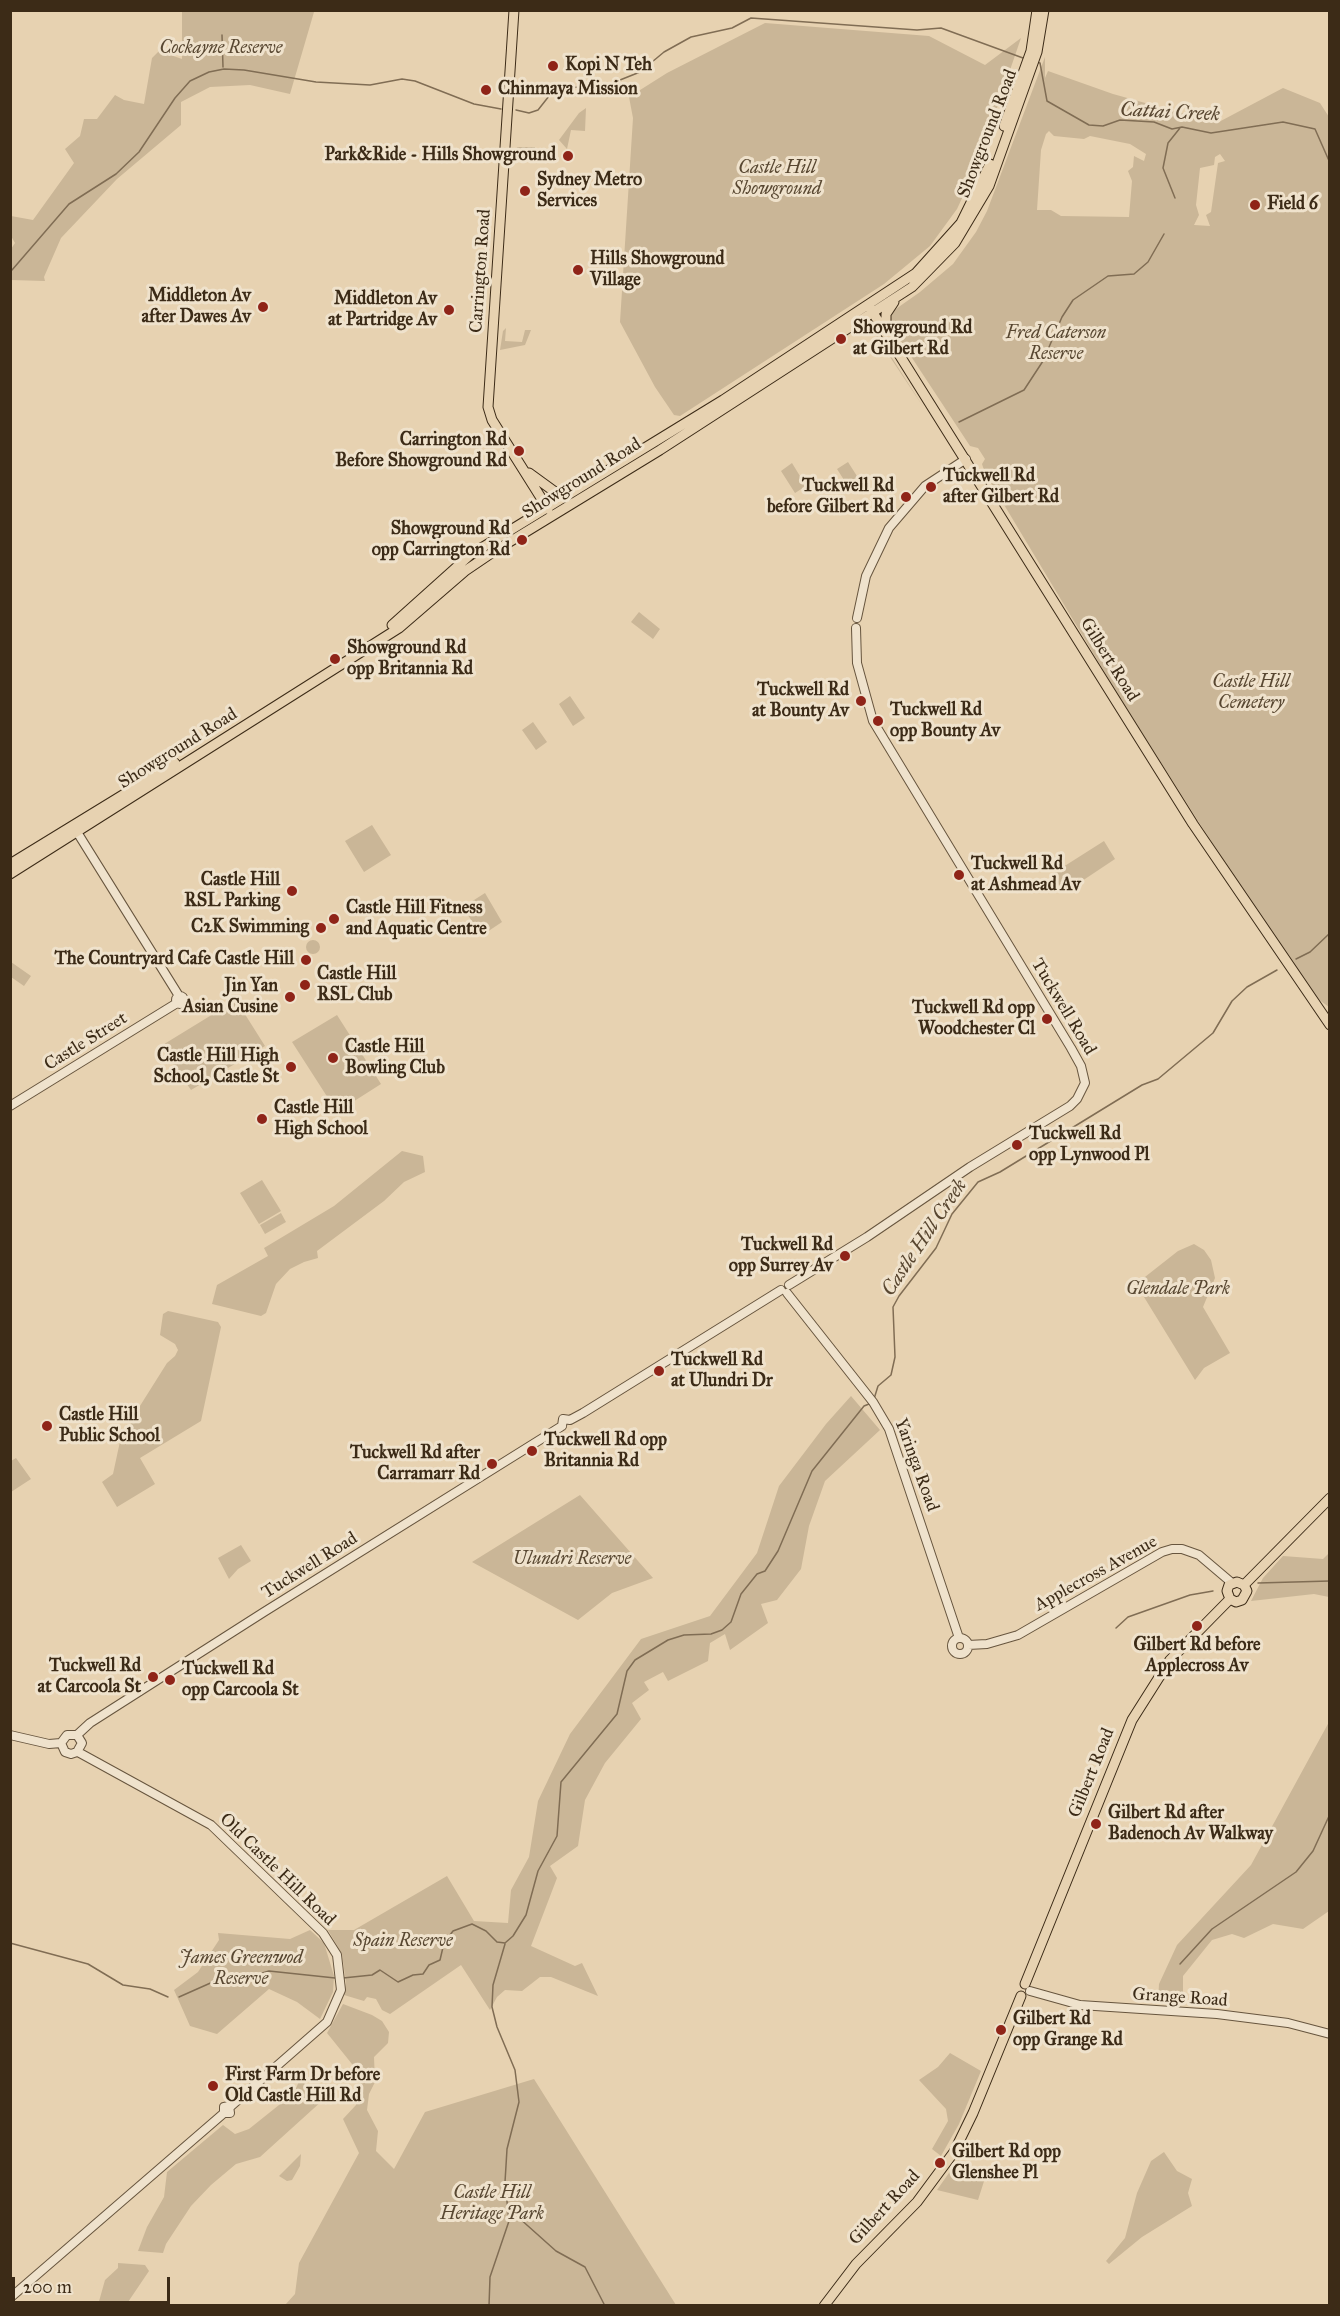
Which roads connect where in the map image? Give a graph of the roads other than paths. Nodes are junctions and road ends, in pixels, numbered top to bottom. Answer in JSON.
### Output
{"nodes":[{"id":1,"x":514,"y":10,"type":"edge"},
{"id":2,"x":1037,"y":10,"type":"edge"},
{"id":3,"x":1044,"y":10,"type":"edge"},
{"id":4,"x":1034,"y":51,"type":"junction"},
{"id":5,"x":1026,"y":75,"type":"junction"},
{"id":6,"x":900,"y":296,"type":"junction"},
{"id":7,"x":871,"y":310,"type":"junction"},
{"id":8,"x":886,"y":333,"type":"junction"},
{"id":9,"x":675,"y":435,"type":"junction"},
{"id":10,"x":966,"y":459,"type":"junction"},
{"id":11,"x":524,"y":470,"type":"junction"},
{"id":12,"x":562,"y":497,"type":"junction"},
{"id":13,"x":547,"y":506,"type":"junction"},
{"id":14,"x":553,"y":517,"type":"junction"},
{"id":15,"x":75,"y":828,"type":"junction"},
{"id":16,"x":10,"y":864,"type":"edge"},
{"id":17,"x":10,"y":874,"type":"edge"},
{"id":18,"x":1329,"y":1025,"type":"edge"},
{"id":19,"x":10,"y":1106,"type":"edge"},
{"id":20,"x":786,"y":1289,"type":"junction"},
{"id":21,"x":1329,"y":1498,"type":"edge"},
{"id":22,"x":1232,"y":1583,"type":"junction"},
{"id":23,"x":1244,"y":1584,"type":"junction"},
{"id":24,"x":1230,"y":1599,"type":"junction"},
{"id":25,"x":959,"y":1638,"type":"junction"},
{"id":26,"x":968,"y":1645,"type":"junction"},
{"id":27,"x":10,"y":1735,"type":"edge"},
{"id":28,"x":77,"y":1735,"type":"junction"},
{"id":29,"x":61,"y":1743,"type":"junction"},
{"id":30,"x":78,"y":1752,"type":"junction"},
{"id":31,"x":1025,"y":1990,"type":"junction"},
{"id":32,"x":1329,"y":2034,"type":"edge"},
{"id":33,"x":10,"y":2298,"type":"edge"},
{"id":34,"x":824,"y":2306,"type":"edge"}],
"edges":[{"from":1,"to":11,"type":"main road","name":"Carrington Road"},
{"from":2,"to":4,"type":"main road","name":"Showground Road"},
{"from":3,"to":4,"type":"main road","name":"Showground Road"},
{"from":4,"to":5,"type":"main road","name":"Showground Road"},
{"from":5,"to":6,"type":"main road","name":"Showground Road"},
{"from":5,"to":7,"type":"main road","name":"Showground Road"},
{"from":6,"to":7,"type":"main road","name":"Showground Road"},
{"from":6,"to":8,"type":"main road"},
{"from":7,"to":8,"type":"main road","name":"Gilbert Road"},
{"from":7,"to":9,"type":"main road","name":"Showground Road"},
{"from":8,"to":10,"type":"main road","name":"Gilbert Road"},
{"from":9,"to":12,"type":"main road","name":"Showground Road"},
{"from":9,"to":14,"type":"main road","name":"Showground Road"},
{"from":10,"to":18,"type":"main road","name":"Gilbert Road"},
{"from":10,"to":20,"type":"street","name":"Tuckwell Road"},
{"from":11,"to":12,"type":"main road"},
{"from":11,"to":13,"type":"main road","name":"Carrington Road"},
{"from":12,"to":13,"type":"main road","name":"Showground Road"},
{"from":13,"to":14,"type":"main road","name":"Carrington Road"},
{"from":13,"to":15,"type":"main road","name":"Showground Road"},
{"from":14,"to":15,"type":"main road","name":"Showground Road"},
{"from":15,"to":16,"type":"main road","name":"Showground Road"},
{"from":15,"to":17,"type":"main road","name":"Showground Road"},
{"from":15,"to":19,"type":"street","name":"Castle Street"},
{"from":20,"to":25,"type":"street","name":"Yaringa Road"},
{"from":20,"to":28,"type":"street","name":"Tuckwell Road"},
{"from":21,"to":23,"type":"main road"},
{"from":22,"to":23,"type":"main road"},
{"from":22,"to":24,"type":"main road"},
{"from":22,"to":26,"type":"street","name":"Applecross Avenue"},
{"from":23,"to":24,"type":"main road"},
{"from":24,"to":31,"type":"main road","name":"Gilbert Road"},
{"from":25,"to":26,"type":"street"},
{"from":25,"to":26,"type":"street"},
{"from":27,"to":29,"type":"street"},
{"from":28,"to":29,"type":"street"},
{"from":28,"to":30,"type":"street"},
{"from":29,"to":30,"type":"street"},
{"from":30,"to":33,"type":"street","name":"Old Castle Hill Road"},
{"from":31,"to":32,"type":"street","name":"Grange Road"},
{"from":31,"to":34,"type":"main road","name":"Gilbert Road"}]}
